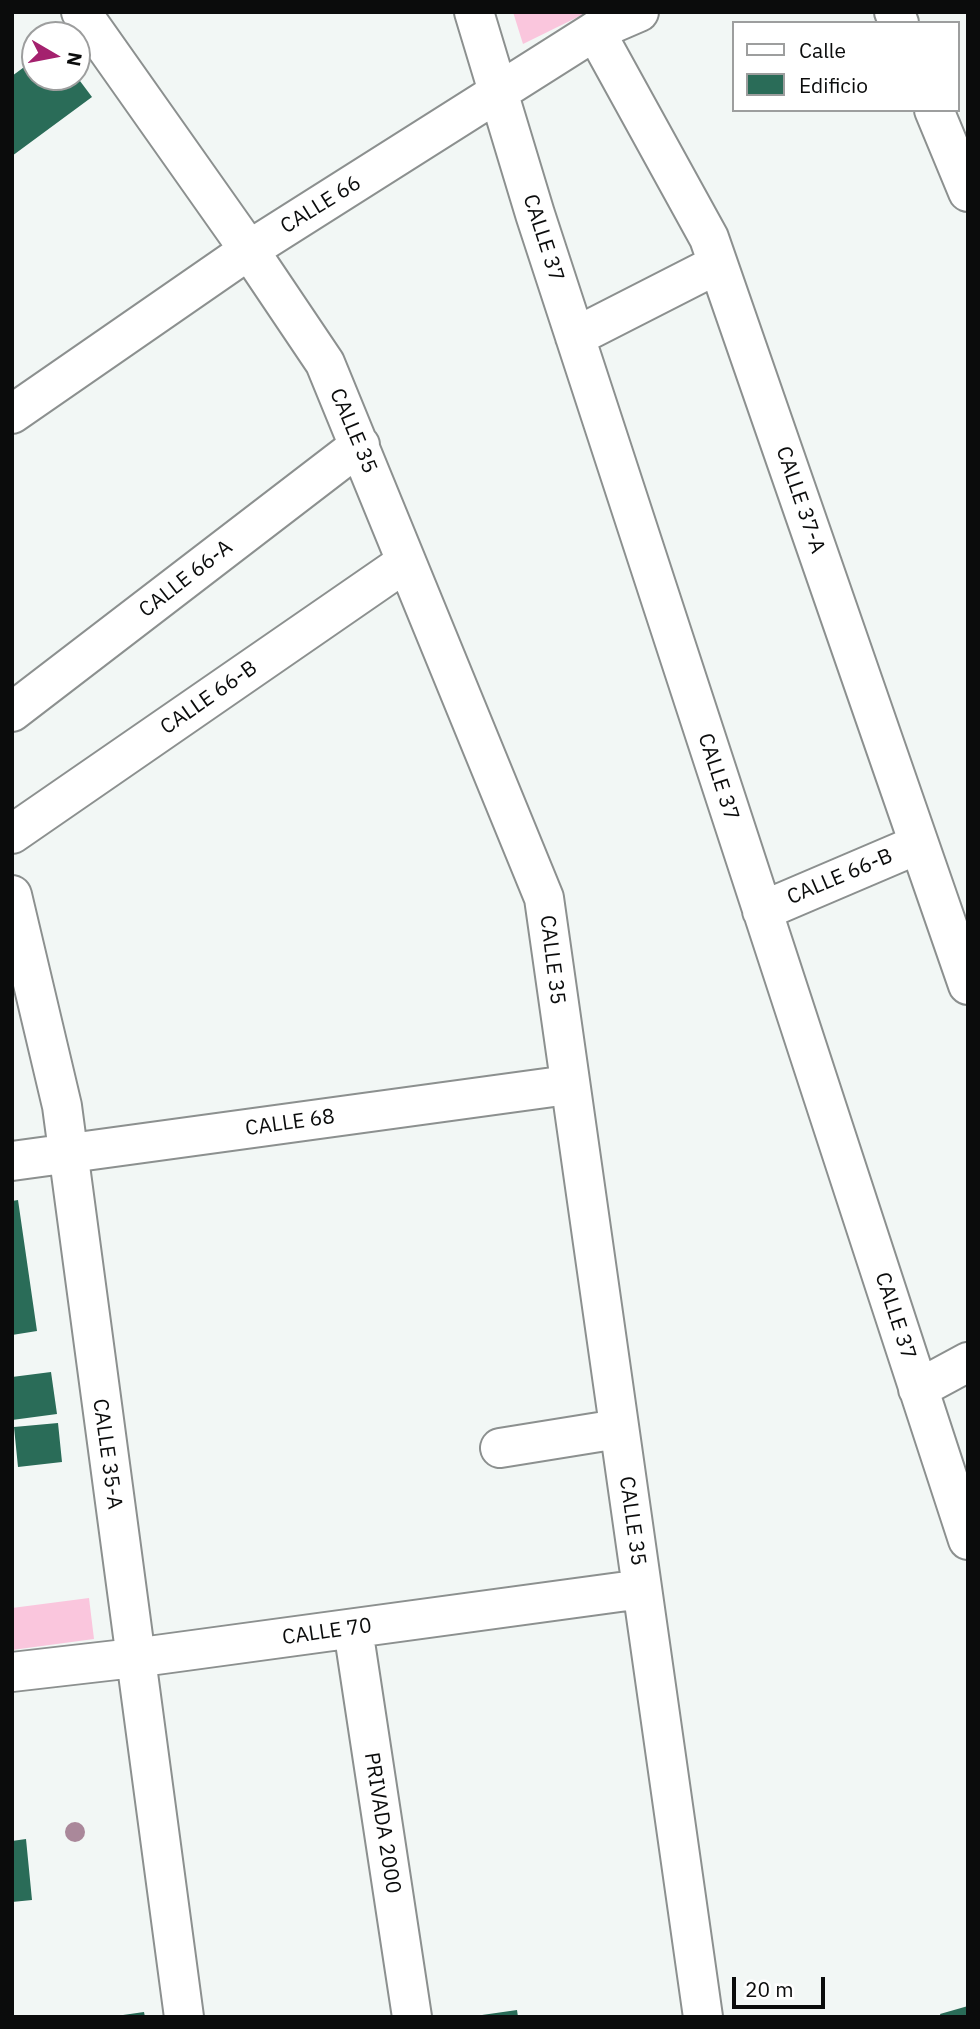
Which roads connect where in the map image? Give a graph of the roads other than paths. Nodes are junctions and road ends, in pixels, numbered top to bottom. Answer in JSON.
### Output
{"nodes":[{"id":1,"x":82,"y":12,"type":"edge"},
{"id":2,"x":474,"y":12,"type":"edge"},
{"id":3,"x":639,"y":12,"type":"edge"},
{"id":4,"x":595,"y":31,"type":"junction"},
{"id":5,"x":499,"y":94,"type":"junction"},
{"id":6,"x":935,"y":112,"type":"edge"},
{"id":7,"x":968,"y":191,"type":"edge"},
{"id":8,"x":249,"y":250,"type":"junction"},
{"id":9,"x":718,"y":264,"type":"junction"},
{"id":10,"x":575,"y":337,"type":"junction"},
{"id":11,"x":12,"y":414,"type":"edge"},
{"id":12,"x":360,"y":445,"type":"junction"},
{"id":13,"x":406,"y":562,"type":"junction"},
{"id":14,"x":12,"y":712,"type":"edge"},
{"id":15,"x":12,"y":834,"type":"edge"},
{"id":16,"x":919,"y":844,"type":"junction"},
{"id":17,"x":12,"y":895,"type":"edge"},
{"id":18,"x":762,"y":911,"type":"junction"},
{"id":19,"x":968,"y":985,"type":"edge"},
{"id":20,"x":568,"y":1085,"type":"junction"},
{"id":21,"x":67,"y":1153,"type":"junction"},
{"id":22,"x":12,"y":1161,"type":"edge"},
{"id":23,"x":968,"y":1362,"type":"edge"},
{"id":24,"x":918,"y":1389,"type":"junction"},
{"id":25,"x":618,"y":1429,"type":"junction"},
{"id":26,"x":500,"y":1448,"type":"dead end"},
{"id":27,"x":968,"y":1540,"type":"edge"},
{"id":28,"x":642,"y":1589,"type":"junction"},
{"id":29,"x":353,"y":1629,"type":"junction"},
{"id":30,"x":134,"y":1658,"type":"junction"},
{"id":31,"x":12,"y":1672,"type":"edge"},
{"id":32,"x":184,"y":2017,"type":"edge"},
{"id":33,"x":412,"y":2017,"type":"edge"},
{"id":34,"x":702,"y":2017,"type":"edge"}],
"edges":[{"from":1,"to":8,"type":"street","name":"CALLE 35"},
{"from":2,"to":5,"type":"street","name":"CALLE 37"},
{"from":3,"to":4,"type":"street","name":"CALLE 66"},
{"from":4,"to":5,"type":"street","name":"CALLE 66"},
{"from":4,"to":9,"type":"street","name":"CALLE 37-A"},
{"from":5,"to":8,"type":"street","name":"CALLE 66"},
{"from":5,"to":10,"type":"street","name":"CALLE 37"},
{"from":6,"to":7,"type":"street"},
{"from":8,"to":11,"type":"street","name":"CALLE 66"},
{"from":8,"to":12,"type":"street","name":"CALLE 35"},
{"from":9,"to":10,"type":"street"},
{"from":9,"to":16,"type":"street","name":"CALLE 37-A"},
{"from":10,"to":18,"type":"street","name":"CALLE 37"},
{"from":12,"to":13,"type":"street","name":"CALLE 35"},
{"from":12,"to":14,"type":"street","name":"CALLE 66-A"},
{"from":13,"to":15,"type":"street","name":"CALLE 66-B"},
{"from":13,"to":20,"type":"street","name":"CALLE 35"},
{"from":16,"to":18,"type":"street","name":"CALLE 66-B"},
{"from":16,"to":19,"type":"street","name":"CALLE 37-A"},
{"from":17,"to":21,"type":"street","name":"CALLE 35-A"},
{"from":18,"to":24,"type":"street","name":"CALLE 37"},
{"from":20,"to":21,"type":"street","name":"CALLE 68"},
{"from":20,"to":25,"type":"street","name":"CALLE 35"},
{"from":21,"to":22,"type":"street","name":"CALLE 68"},
{"from":21,"to":30,"type":"street","name":"CALLE 35-A"},
{"from":23,"to":24,"type":"street"},
{"from":24,"to":27,"type":"street","name":"CALLE 37"},
{"from":25,"to":26,"type":"street"},
{"from":25,"to":28,"type":"street","name":"CALLE 35"},
{"from":28,"to":29,"type":"street","name":"CALLE 70"},
{"from":28,"to":34,"type":"street","name":"CALLE 35"},
{"from":29,"to":30,"type":"street","name":"CALLE 70"},
{"from":29,"to":33,"type":"street","name":"PRIVADA 2000"},
{"from":30,"to":31,"type":"street","name":"CALLE 70"},
{"from":30,"to":32,"type":"street","name":"CALLE 35-A"}]}
